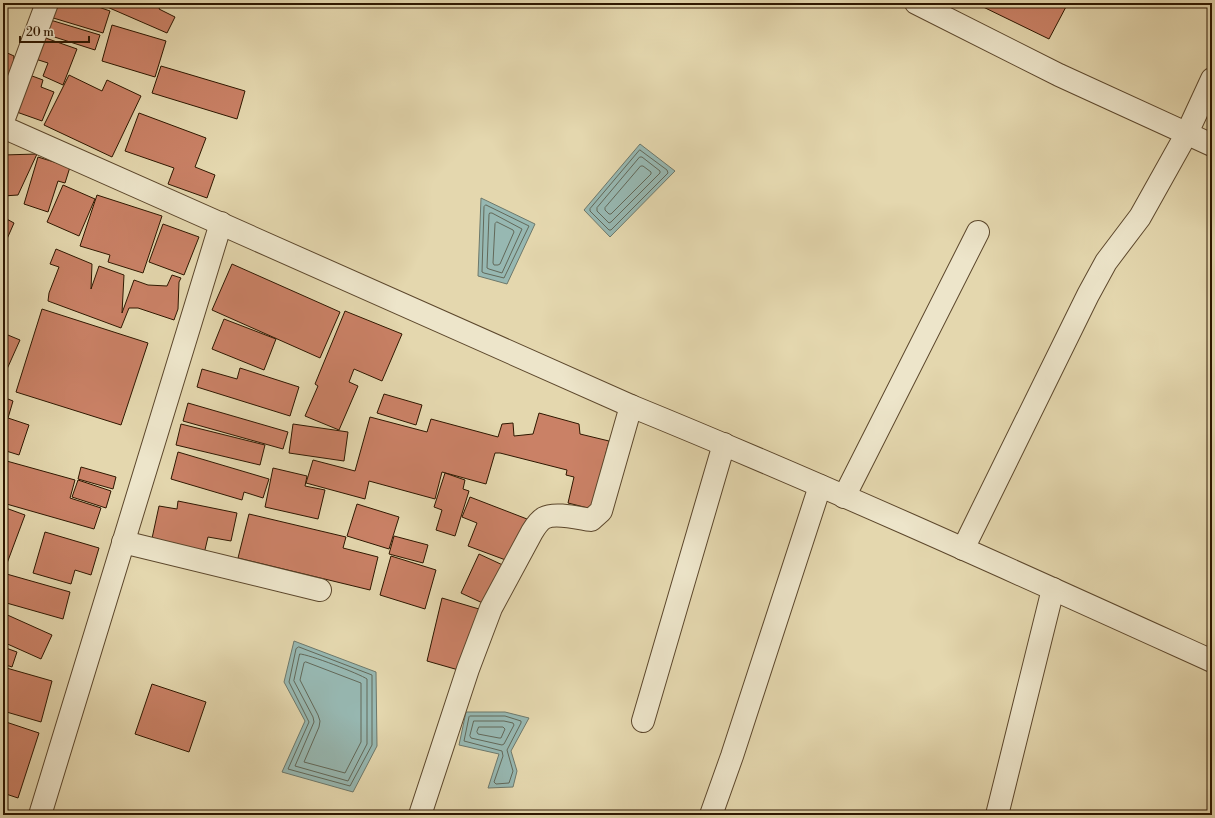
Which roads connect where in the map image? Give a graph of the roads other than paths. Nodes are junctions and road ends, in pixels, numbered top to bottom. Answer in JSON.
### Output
{"nodes":[{"id":1,"x":47,"y":3,"type":"edge"},
{"id":2,"x":916,"y":3,"type":"edge"},
{"id":3,"x":1212,"y":79,"type":"edge"},
{"id":4,"x":3,"y":121,"type":"edge"},
{"id":5,"x":3,"y":126,"type":"edge"},
{"id":6,"x":1187,"y":133,"type":"junction"},
{"id":7,"x":1212,"y":145,"type":"edge"},
{"id":8,"x":221,"y":223,"type":"junction"},
{"id":9,"x":978,"y":232,"type":"dead end"},
{"id":10,"x":631,"y":406,"type":"junction"},
{"id":11,"x":724,"y":444,"type":"junction"},
{"id":12,"x":820,"y":486,"type":"junction"},
{"id":13,"x":844,"y":497,"type":"junction"},
{"id":14,"x":123,"y":542,"type":"junction"},
{"id":15,"x":963,"y":549,"type":"junction"},
{"id":16,"x":1053,"y":589,"type":"junction"},
{"id":17,"x":320,"y":590,"type":"dead end"},
{"id":18,"x":1212,"y":661,"type":"edge"},
{"id":19,"x":643,"y":721,"type":"dead end"},
{"id":20,"x":40,"y":815,"type":"edge"},
{"id":21,"x":420,"y":815,"type":"edge"},
{"id":22,"x":711,"y":815,"type":"edge"},
{"id":23,"x":997,"y":815,"type":"edge"}],
"edges":[{"from":1,"to":4,"type":"street"},
{"from":2,"to":6,"type":"street"},
{"from":3,"to":6,"type":"street"},
{"from":5,"to":8,"type":"street"},
{"from":6,"to":7,"type":"street"},
{"from":6,"to":15,"type":"street"},
{"from":8,"to":10,"type":"street"},
{"from":8,"to":14,"type":"street"},
{"from":9,"to":13,"type":"street"},
{"from":10,"to":11,"type":"street"},
{"from":10,"to":21,"type":"street"},
{"from":11,"to":12,"type":"street"},
{"from":11,"to":19,"type":"street"},
{"from":12,"to":13,"type":"street"},
{"from":12,"to":22,"type":"street"},
{"from":13,"to":15,"type":"street"},
{"from":14,"to":17,"type":"street"},
{"from":14,"to":20,"type":"street"},
{"from":15,"to":16,"type":"street"},
{"from":16,"to":18,"type":"street"},
{"from":16,"to":23,"type":"street"}]}
